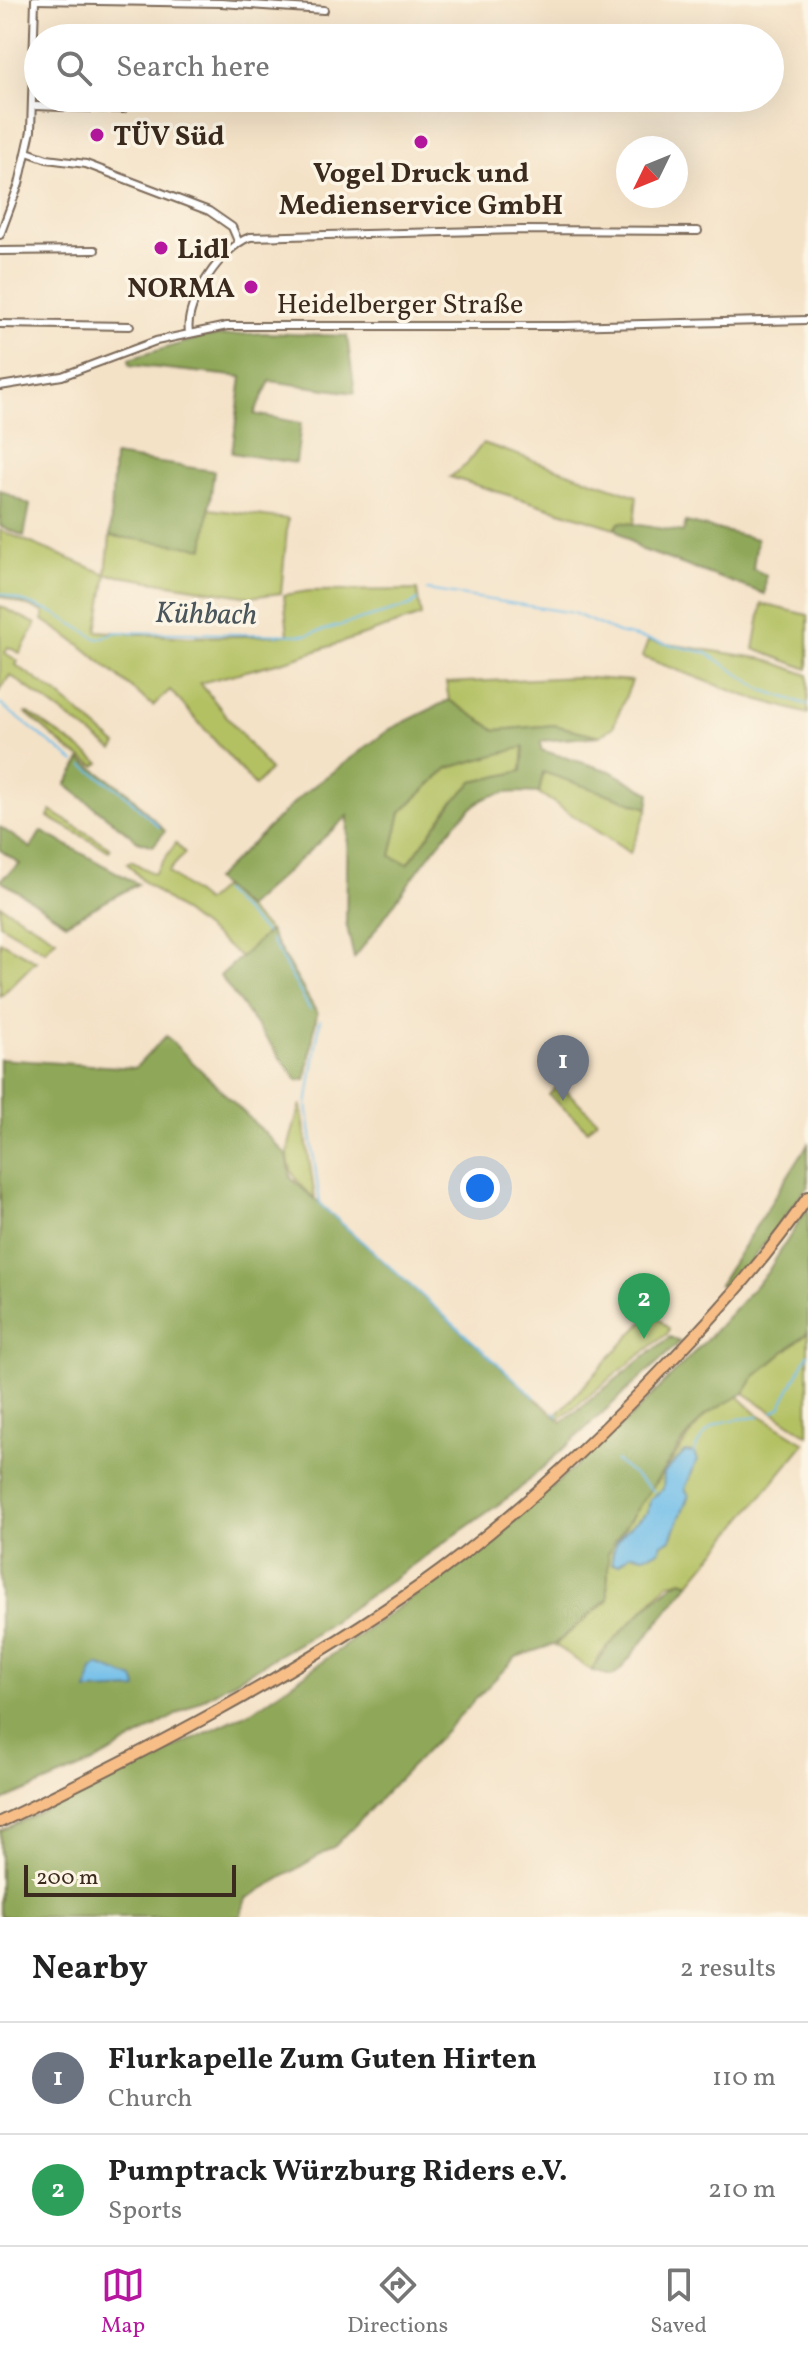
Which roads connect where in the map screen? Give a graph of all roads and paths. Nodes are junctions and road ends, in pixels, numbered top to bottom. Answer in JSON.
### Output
{"nodes":[{"id":1,"x":35,"y":0,"type":"edge"},
{"id":2,"x":324,"y":10,"type":"dead end"},
{"id":3,"x":33,"y":24,"type":"edge"},
{"id":4,"x":33,"y":112,"type":"edge"},
{"id":5,"x":27,"y":152,"type":"junction"},
{"id":6,"x":698,"y":231,"type":"dead end"},
{"id":7,"x":0,"y":235,"type":"edge"},
{"id":8,"x":238,"y":241,"type":"junction"},
{"id":9,"x":95,"y":250,"type":"dead end"},
{"id":10,"x":0,"y":251,"type":"edge"},
{"id":11,"x":808,"y":320,"type":"edge"},
{"id":12,"x":0,"y":324,"type":"edge"},
{"id":13,"x":130,"y":326,"type":"dead end"},
{"id":14,"x":189,"y":332,"type":"junction"},
{"id":15,"x":0,"y":386,"type":"edge"},
{"id":16,"x":808,"y":1197,"type":"edge"},
{"id":17,"x":0,"y":1822,"type":"edge"}],
"edges":[{"from":1,"to":2,"type":"street"},
{"from":1,"to":3,"type":"street"},
{"from":4,"to":5,"type":"street"},
{"from":5,"to":7,"type":"street"},
{"from":5,"to":8,"type":"street"},
{"from":6,"to":8,"type":"street"},
{"from":8,"to":14,"type":"street"},
{"from":9,"to":10,"type":"street"},
{"from":11,"to":14,"type":"street","name":"Heidelberger Straße"},
{"from":12,"to":13,"type":"street"},
{"from":14,"to":15,"type":"street","name":"Heidelberger Straße"},
{"from":16,"to":17,"type":"main road"}]}
